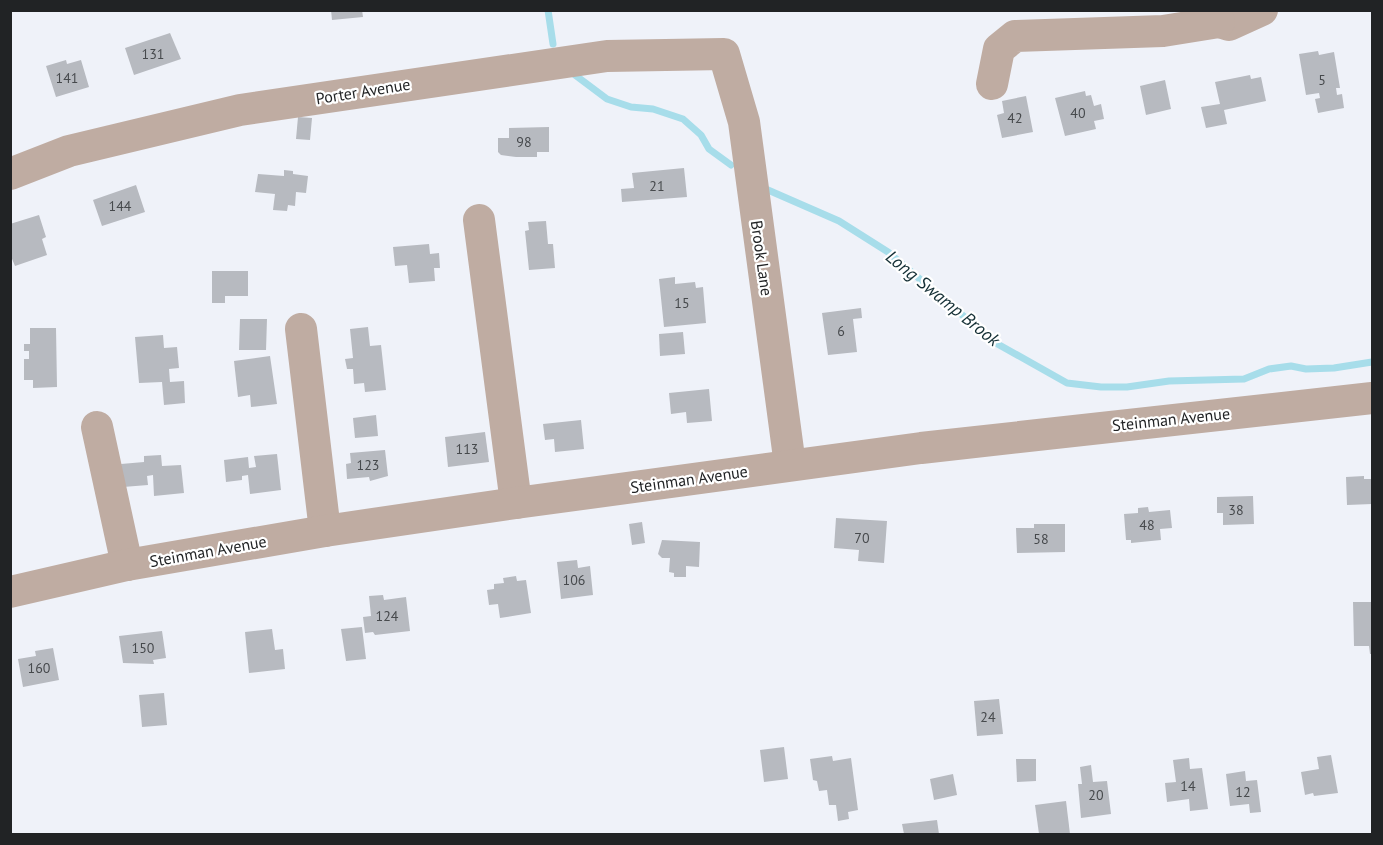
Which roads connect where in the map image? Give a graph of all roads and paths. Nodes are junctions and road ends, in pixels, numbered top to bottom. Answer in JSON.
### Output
{"nodes":[{"id":1,"x":1188,"y":10,"type":"edge"},
{"id":2,"x":1262,"y":10,"type":"edge"},
{"id":3,"x":1219,"y":22,"type":"junction"},
{"id":4,"x":724,"y":54,"type":"joint"},
{"id":5,"x":992,"y":84,"type":"dead end"},
{"id":6,"x":10,"y":174,"type":"edge"},
{"id":7,"x":479,"y":220,"type":"dead end"},
{"id":8,"x":301,"y":329,"type":"dead end"},
{"id":9,"x":1372,"y":398,"type":"edge"},
{"id":10,"x":97,"y":427,"type":"dead end"},
{"id":11,"x":790,"y":465,"type":"junction"},
{"id":12,"x":516,"y":502,"type":"junction"},
{"id":13,"x":325,"y":531,"type":"junction"},
{"id":14,"x":127,"y":565,"type":"junction"},
{"id":15,"x":10,"y":592,"type":"edge"}],
"edges":[{"from":1,"to":3,"type":"street"},
{"from":2,"to":3,"type":"street"},
{"from":3,"to":5,"type":"street"},
{"from":4,"to":6,"type":"street","name":"Porter Avenue"},
{"from":4,"to":11,"type":"street","name":"Brook Lane"},
{"from":7,"to":12,"type":"street"},
{"from":8,"to":13,"type":"street"},
{"from":9,"to":11,"type":"street","name":"Steinman Avenue"},
{"from":10,"to":14,"type":"street"},
{"from":11,"to":12,"type":"street","name":"Steinman Avenue"},
{"from":12,"to":13,"type":"street","name":"Steinman Avenue"},
{"from":13,"to":14,"type":"street","name":"Steinman Avenue"},
{"from":14,"to":15,"type":"street","name":"Steinman Avenue"}]}
